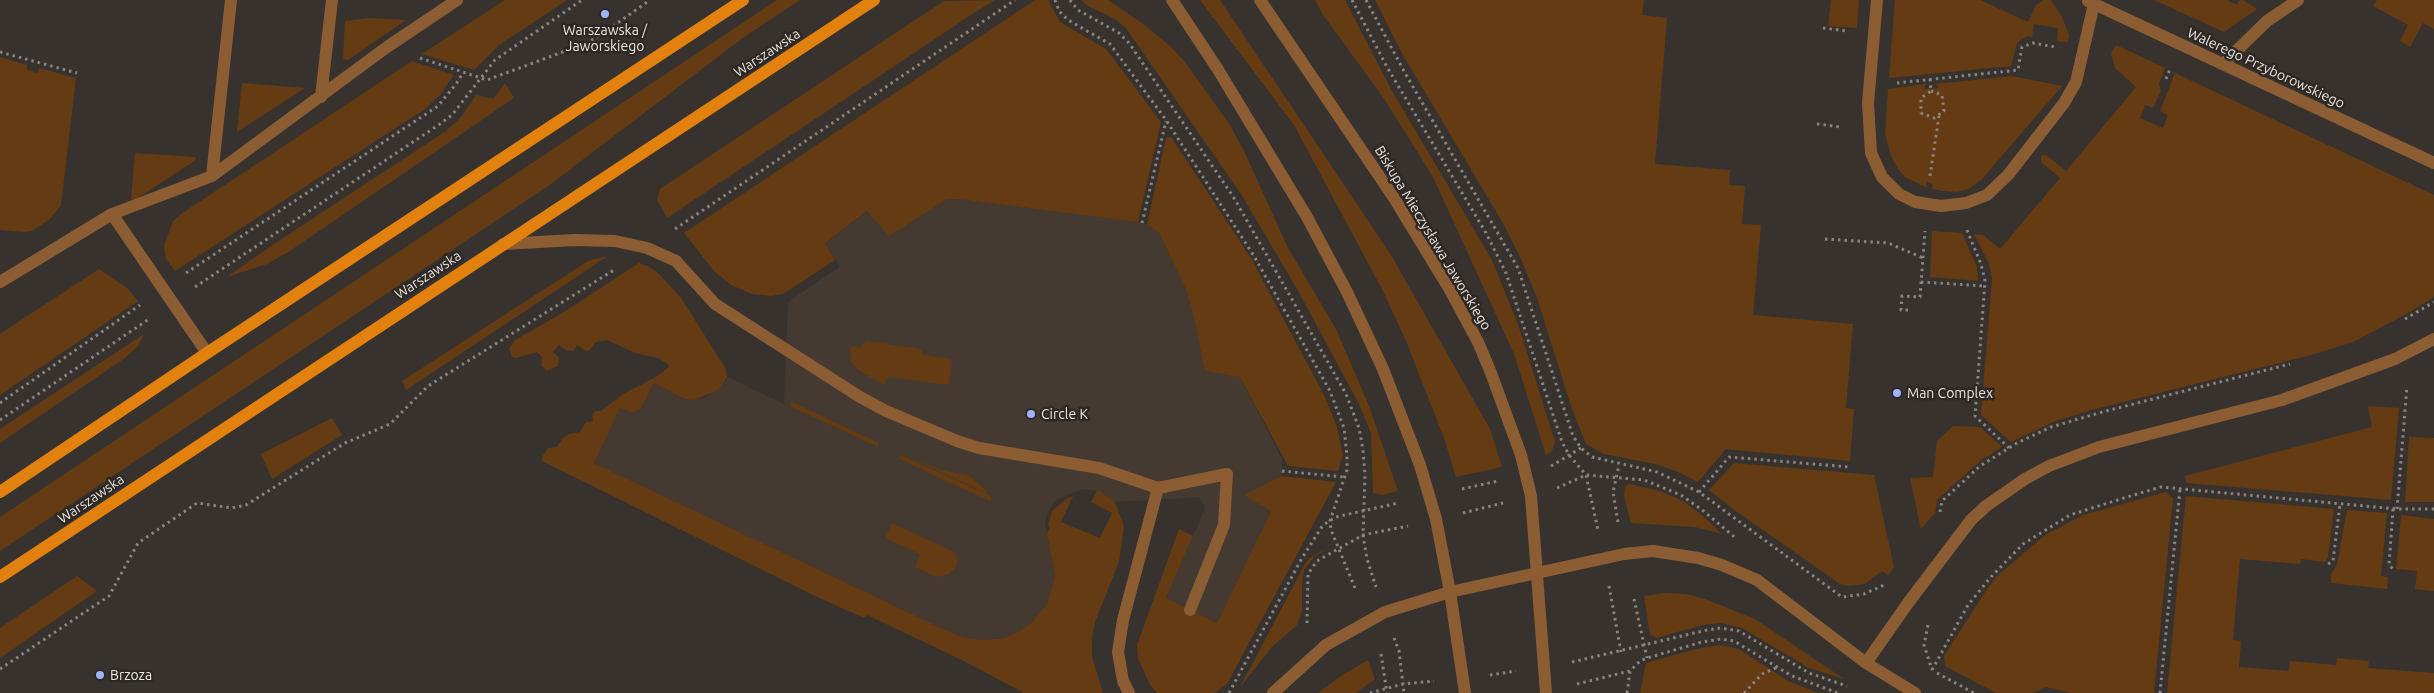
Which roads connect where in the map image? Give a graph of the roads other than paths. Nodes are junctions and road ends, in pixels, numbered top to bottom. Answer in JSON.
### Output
{"nodes":[{"id":1,"x":231,"y":0,"type":"edge"},
{"id":2,"x":332,"y":0,"type":"edge"},
{"id":3,"x":457,"y":0,"type":"edge"},
{"id":4,"x":743,"y":0,"type":"edge"},
{"id":5,"x":874,"y":0,"type":"edge"},
{"id":6,"x":1172,"y":0,"type":"edge"},
{"id":7,"x":1260,"y":0,"type":"edge"},
{"id":8,"x":1877,"y":0,"type":"edge"},
{"id":9,"x":2298,"y":0,"type":"edge"},
{"id":10,"x":2090,"y":2,"type":"edge"},
{"id":11,"x":2223,"y":64,"type":"junction"},
{"id":12,"x":321,"y":97,"type":"junction"},
{"id":13,"x":2434,"y":163,"type":"edge"},
{"id":14,"x":212,"y":176,"type":"junction"},
{"id":15,"x":112,"y":214,"type":"junction"},
{"id":16,"x":502,"y":244,"type":"junction"},
{"id":17,"x":0,"y":282,"type":"edge"},
{"id":18,"x":2434,"y":339,"type":"edge"},
{"id":19,"x":206,"y":353,"type":"junction"},
{"id":20,"x":1158,"y":488,"type":"junction"},
{"id":21,"x":0,"y":492,"type":"edge"},
{"id":22,"x":1538,"y":574,"type":"junction"},
{"id":23,"x":0,"y":577,"type":"edge"},
{"id":24,"x":1450,"y":592,"type":"junction"},
{"id":25,"x":1190,"y":610,"type":"dead end"},
{"id":26,"x":1866,"y":663,"type":"junction"},
{"id":27,"x":1129,"y":693,"type":"edge"},
{"id":28,"x":1273,"y":693,"type":"edge"},
{"id":29,"x":1465,"y":693,"type":"edge"},
{"id":30,"x":1546,"y":693,"type":"edge"},
{"id":31,"x":1915,"y":693,"type":"edge"}],
"edges":[{"from":1,"to":14,"type":"street"},
{"from":2,"to":12,"type":"street"},
{"from":3,"to":12,"type":"street"},
{"from":4,"to":19,"type":"main road"},
{"from":5,"to":16,"type":"main road","name":"Warszawska"},
{"from":6,"to":24,"type":"street"},
{"from":7,"to":22,"type":"street","name":"Biskupa Mieczysława Jaworskiego"},
{"from":8,"to":10,"type":"street"},
{"from":9,"to":11,"type":"street"},
{"from":10,"to":11,"type":"street","name":"Walerego Przyborowskiego"},
{"from":11,"to":13,"type":"street","name":"Walerego Przyborowskiego"},
{"from":12,"to":14,"type":"street"},
{"from":14,"to":15,"type":"street"},
{"from":15,"to":17,"type":"street"},
{"from":15,"to":19,"type":"street"},
{"from":16,"to":20,"type":"street"},
{"from":16,"to":23,"type":"main road","name":"Warszawska"},
{"from":18,"to":26,"type":"street"},
{"from":19,"to":21,"type":"main road"},
{"from":20,"to":25,"type":"street"},
{"from":20,"to":27,"type":"street"},
{"from":22,"to":24,"type":"street"},
{"from":22,"to":26,"type":"street"},
{"from":22,"to":30,"type":"street","name":"Biskupa Mieczysława Jaworskiego"},
{"from":24,"to":28,"type":"street"},
{"from":24,"to":29,"type":"street"},
{"from":26,"to":31,"type":"street"}]}
